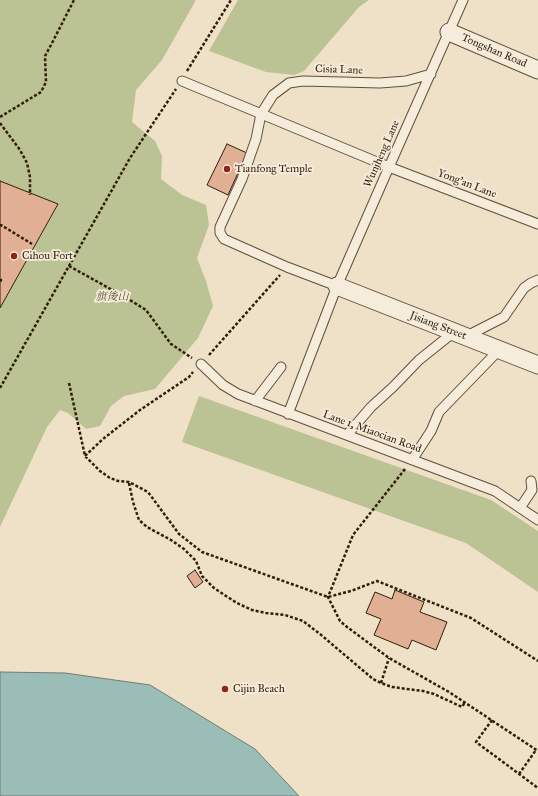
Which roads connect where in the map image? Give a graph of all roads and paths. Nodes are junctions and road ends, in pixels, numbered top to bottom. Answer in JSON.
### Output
{"nodes":[{"id":1,"x":74,"y":0,"type":"edge"},
{"id":2,"x":231,"y":0,"type":"edge"},
{"id":3,"x":463,"y":0,"type":"edge"},
{"id":4,"x":449,"y":32,"type":"junction"},
{"id":5,"x":538,"y":70,"type":"edge"},
{"id":6,"x":431,"y":74,"type":"junction"},
{"id":7,"x":182,"y":81,"type":"junction"},
{"id":8,"x":261,"y":114,"type":"junction"},
{"id":9,"x":0,"y":117,"type":"edge"},
{"id":10,"x":0,"y":123,"type":"edge"},
{"id":11,"x":388,"y":167,"type":"junction"},
{"id":12,"x":30,"y":195,"type":"dead end"},
{"id":13,"x":538,"y":224,"type":"edge"},
{"id":14,"x":0,"y":226,"type":"edge"},
{"id":15,"x":32,"y":244,"type":"dead end"},
{"id":16,"x":69,"y":266,"type":"junction"},
{"id":17,"x":287,"y":266,"type":"junction"},
{"id":18,"x":538,"y":280,"type":"edge"},
{"id":19,"x":337,"y":286,"type":"junction"},
{"id":20,"x":460,"y":334,"type":"junction"},
{"id":21,"x":499,"y":350,"type":"junction"},
{"id":22,"x":201,"y":364,"type":"junction"},
{"id":23,"x":538,"y":365,"type":"edge"},
{"id":24,"x":281,"y":367,"type":"dead end"},
{"id":25,"x":69,"y":383,"type":"dead end"},
{"id":26,"x":0,"y":388,"type":"edge"},
{"id":27,"x":255,"y":401,"type":"junction"},
{"id":28,"x":288,"y":414,"type":"junction"},
{"id":29,"x":347,"y":435,"type":"junction"},
{"id":30,"x":85,"y":456,"type":"junction"},
{"id":31,"x":412,"y":460,"type":"junction"},
{"id":32,"x":531,"y":481,"type":"dead end"},
{"id":33,"x":129,"y":482,"type":"junction"},
{"id":34,"x":520,"y":508,"type":"junction"},
{"id":35,"x":538,"y":520,"type":"edge"},
{"id":36,"x":328,"y":597,"type":"junction"},
{"id":37,"x":389,"y":658,"type":"junction"},
{"id":38,"x":538,"y":661,"type":"edge"},
{"id":39,"x":381,"y":683,"type":"junction"},
{"id":40,"x":465,"y":702,"type":"junction"},
{"id":41,"x":492,"y":720,"type":"junction"},
{"id":42,"x":537,"y":751,"type":"edge"},
{"id":43,"x":519,"y":774,"type":"junction"},
{"id":44,"x":538,"y":788,"type":"edge"}],
"edges":[{"from":1,"to":9,"type":"path"},
{"from":2,"to":7,"type":"path"},
{"from":3,"to":4,"type":"lane","name":"Wunjheng Lane"},
{"from":4,"to":5,"type":"street","name":"Tongshan Road"},
{"from":4,"to":6,"type":"lane","name":"Wunjheng Lane"},
{"from":6,"to":8,"type":"lane","name":"Cisia Lane"},
{"from":6,"to":11,"type":"lane","name":"Wunjheng Lane"},
{"from":7,"to":8,"type":"lane"},
{"from":7,"to":16,"type":"path"},
{"from":8,"to":11,"type":"lane"},
{"from":8,"to":17,"type":"lane"},
{"from":10,"to":12,"type":"path"},
{"from":11,"to":13,"type":"lane","name":"Yong'an Lane"},
{"from":11,"to":19,"type":"lane","name":"Wunjheng Lane"},
{"from":14,"to":15,"type":"path"},
{"from":16,"to":22,"type":"path"},
{"from":16,"to":26,"type":"path"},
{"from":17,"to":19,"type":"lane"},
{"from":17,"to":22,"type":"path"},
{"from":18,"to":20,"type":"lane"},
{"from":19,"to":20,"type":"street","name":"Jisiang Street"},
{"from":19,"to":28,"type":"lane","name":"Wunjheng Lane"},
{"from":20,"to":21,"type":"street","name":"Jisiang Street"},
{"from":20,"to":29,"type":"lane"},
{"from":21,"to":23,"type":"street","name":"Jisiang Street"},
{"from":21,"to":31,"type":"lane"},
{"from":22,"to":27,"type":"lane","name":"Lane 1, Miaocian Road"},
{"from":22,"to":30,"type":"path"},
{"from":24,"to":27,"type":"lane"},
{"from":25,"to":30,"type":"path"},
{"from":27,"to":28,"type":"lane","name":"Lane 1, Miaocian Road"},
{"from":28,"to":29,"type":"lane","name":"Lane 1, Miaocian Road"},
{"from":29,"to":31,"type":"lane","name":"Lane 1, Miaocian Road"},
{"from":30,"to":33,"type":"path"},
{"from":31,"to":34,"type":"lane","name":"Lane 1, Miaocian Road"},
{"from":31,"to":36,"type":"path"},
{"from":32,"to":34,"type":"lane"},
{"from":33,"to":36,"type":"path"},
{"from":33,"to":39,"type":"path"},
{"from":34,"to":35,"type":"lane","name":"Lane 1, Miaocian Road"},
{"from":36,"to":37,"type":"path"},
{"from":36,"to":38,"type":"path"},
{"from":37,"to":39,"type":"path"},
{"from":37,"to":40,"type":"path"},
{"from":39,"to":40,"type":"path"},
{"from":40,"to":41,"type":"path"},
{"from":41,"to":42,"type":"path"},
{"from":41,"to":43,"type":"path"},
{"from":42,"to":43,"type":"path"},
{"from":43,"to":44,"type":"path"}]}
